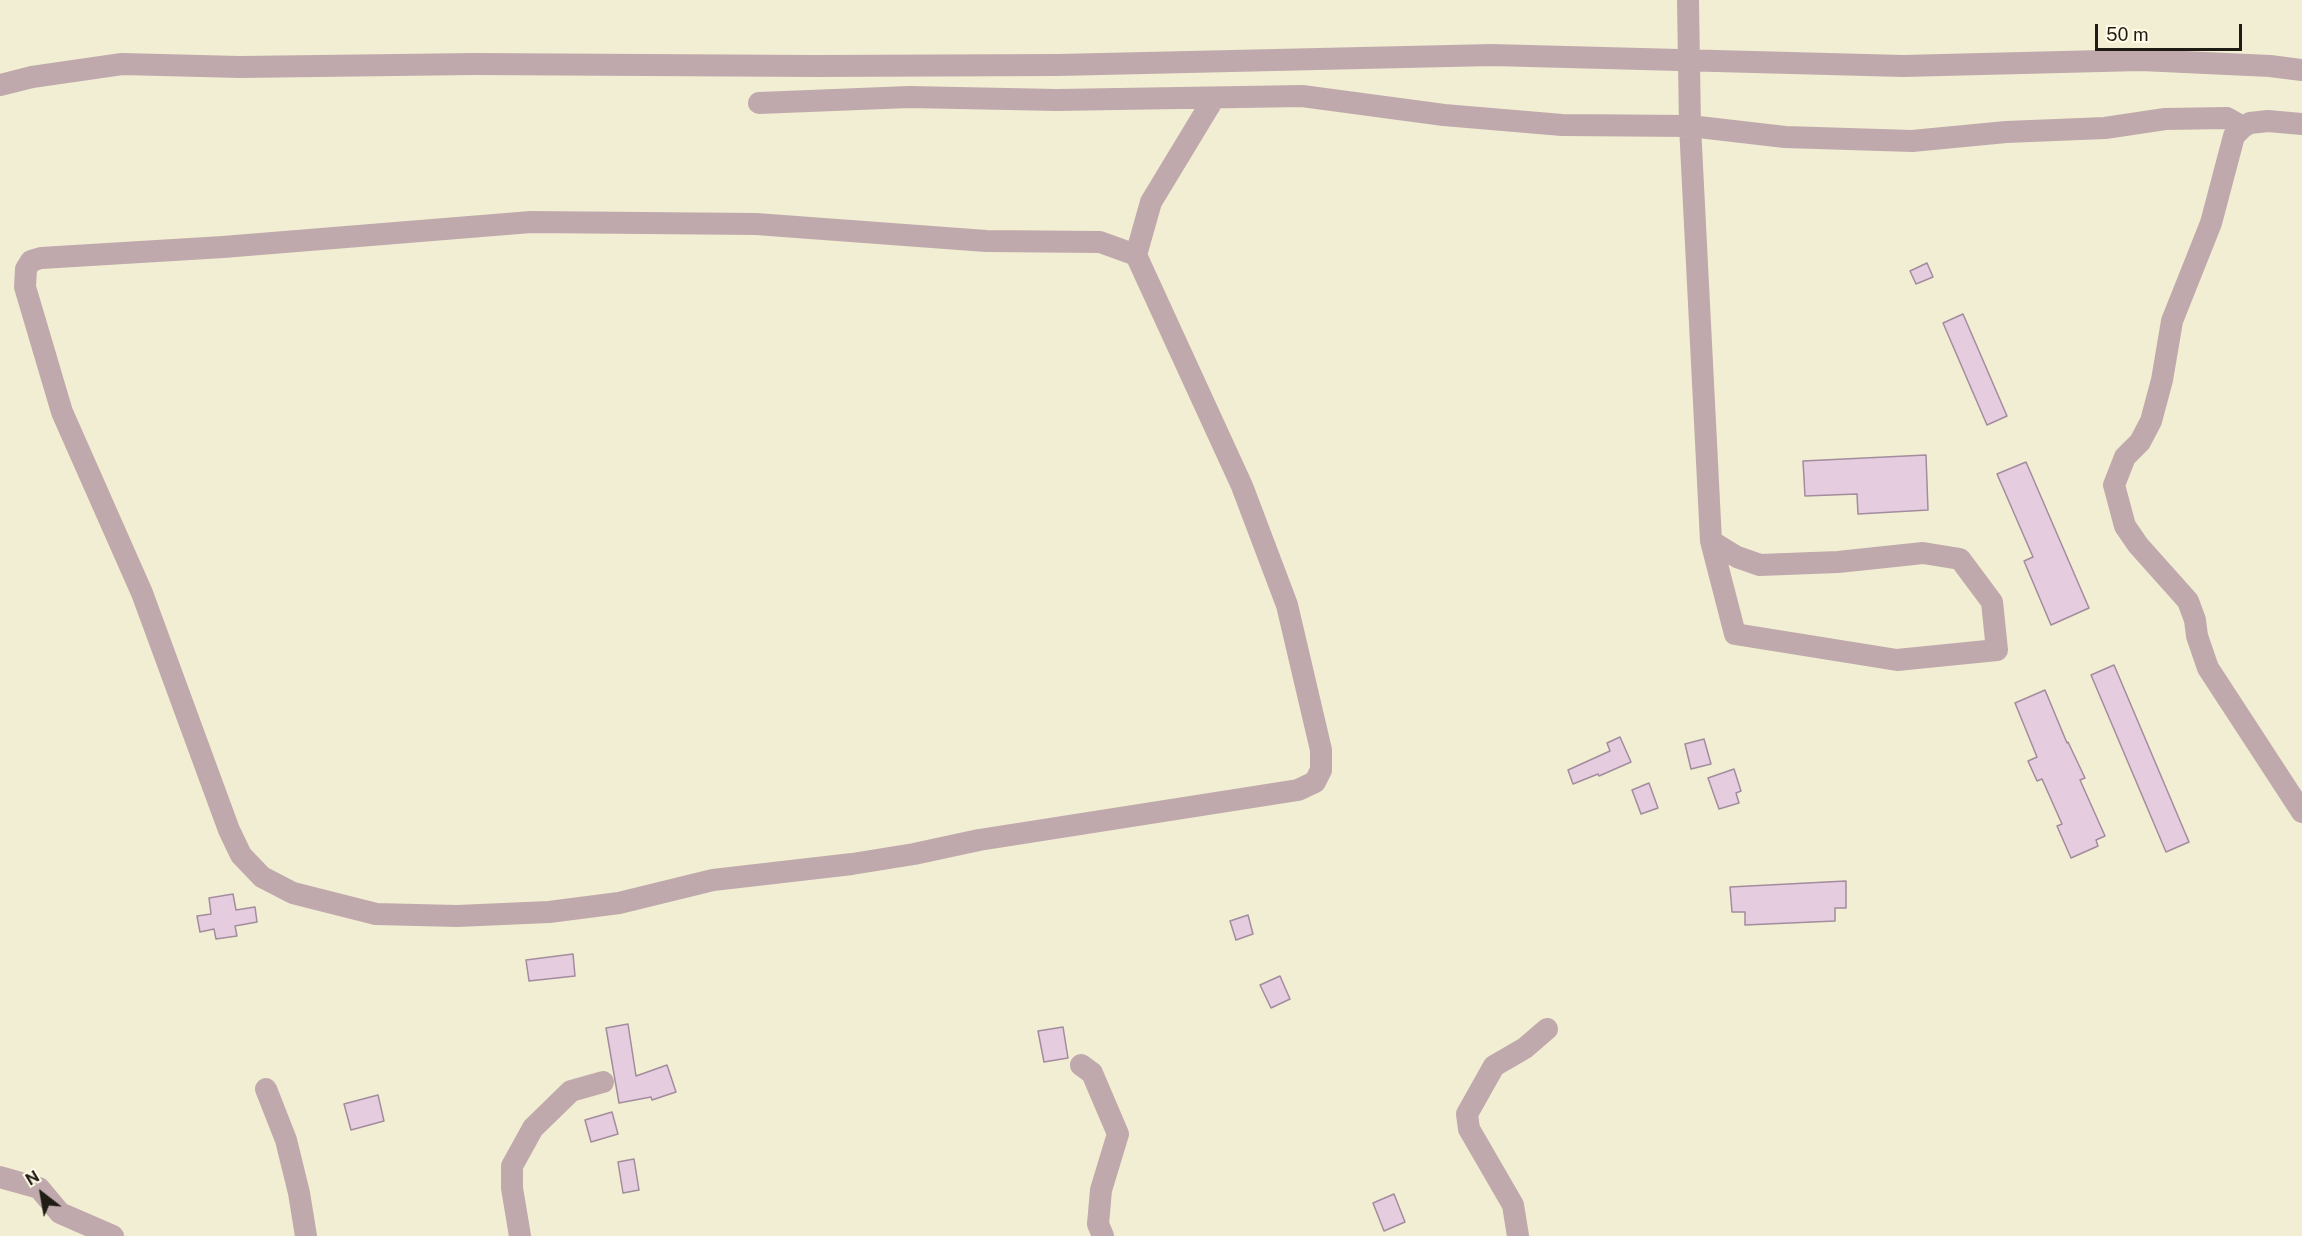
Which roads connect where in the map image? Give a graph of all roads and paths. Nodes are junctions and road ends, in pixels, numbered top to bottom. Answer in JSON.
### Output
{"nodes":[{"id":1,"x":1688,"y":0,"type":"edge"},
{"id":2,"x":1690,"y":62,"type":"junction"},
{"id":3,"x":2302,"y":70,"type":"edge"},
{"id":4,"x":0,"y":86,"type":"edge"},
{"id":5,"x":1214,"y":98,"type":"junction"},
{"id":6,"x":759,"y":103,"type":"dead end"},
{"id":7,"x":2302,"y":124,"type":"edge"},
{"id":8,"x":1690,"y":126,"type":"junction"},
{"id":9,"x":2243,"y":127,"type":"junction"},
{"id":10,"x":1136,"y":255,"type":"junction"},
{"id":11,"x":1711,"y":542,"type":"junction"},
{"id":12,"x":2302,"y":812,"type":"edge"},
{"id":13,"x":1547,"y":1029,"type":"dead end"},
{"id":14,"x":1081,"y":1065,"type":"dead end"},
{"id":15,"x":603,"y":1082,"type":"dead end"},
{"id":16,"x":266,"y":1089,"type":"dead end"},
{"id":17,"x":0,"y":1177,"type":"edge"},
{"id":18,"x":113,"y":1236,"type":"edge"},
{"id":19,"x":306,"y":1236,"type":"edge"},
{"id":20,"x":520,"y":1236,"type":"edge"},
{"id":21,"x":1103,"y":1236,"type":"edge"},
{"id":22,"x":1518,"y":1236,"type":"edge"}],
"edges":[{"from":1,"to":2,"type":"street"},
{"from":2,"to":3,"type":"street"},
{"from":2,"to":4,"type":"street"},
{"from":2,"to":8,"type":"street"},
{"from":5,"to":6,"type":"street"},
{"from":5,"to":8,"type":"street"},
{"from":5,"to":10,"type":"street"},
{"from":7,"to":9,"type":"street"},
{"from":8,"to":9,"type":"street"},
{"from":8,"to":11,"type":"street"},
{"from":9,"to":12,"type":"street"},
{"from":10,"to":10,"type":"street"},
{"from":11,"to":11,"type":"street"},
{"from":13,"to":22,"type":"street"},
{"from":14,"to":21,"type":"street"},
{"from":15,"to":20,"type":"street"},
{"from":16,"to":19,"type":"street"},
{"from":17,"to":18,"type":"street"}]}
